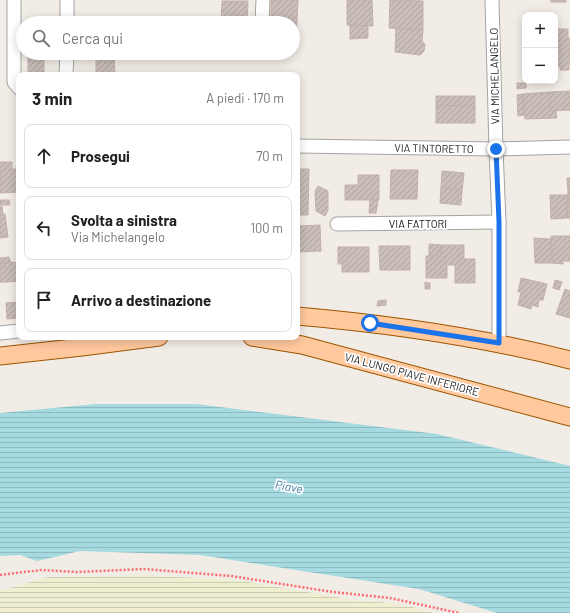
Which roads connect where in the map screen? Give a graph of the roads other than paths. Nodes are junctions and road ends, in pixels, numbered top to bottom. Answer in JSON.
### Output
{"nodes":[{"id":1,"x":14,"y":0,"type":"edge"},
{"id":2,"x":67,"y":0,"type":"edge"},
{"id":3,"x":263,"y":0,"type":"edge"},
{"id":4,"x":492,"y":0,"type":"edge"},
{"id":5,"x":67,"y":16,"type":"edge"},
{"id":6,"x":262,"y":16,"type":"edge"},
{"id":7,"x":67,"y":60,"type":"edge"},
{"id":8,"x":66,"y":72,"type":"edge"},
{"id":9,"x":16,"y":84,"type":"edge"},
{"id":10,"x":300,"y":146,"type":"edge"},
{"id":11,"x":570,"y":147,"type":"edge"},
{"id":12,"x":496,"y":149,"type":"junction"},
{"id":13,"x":499,"y":222,"type":"junction"},
{"id":14,"x":337,"y":224,"type":"dead end"},
{"id":15,"x":300,"y":316,"type":"edge"},
{"id":16,"x":16,"y":330,"type":"edge"},
{"id":17,"x":0,"y":333,"type":"edge"},
{"id":18,"x":113,"y":340,"type":"edge"},
{"id":19,"x":271,"y":340,"type":"edge"},
{"id":20,"x":82,"y":342,"type":"edge"},
{"id":21,"x":499,"y":343,"type":"junction"},
{"id":22,"x":0,"y":356,"type":"edge"},
{"id":23,"x":570,"y":360,"type":"edge"},
{"id":24,"x":570,"y":417,"type":"edge"}],
"edges":[{"from":1,"to":9,"type":"street"},
{"from":2,"to":5,"type":"street"},
{"from":3,"to":6,"type":"street"},
{"from":4,"to":12,"type":"street","name":"VIA MICHELANGELO"},
{"from":7,"to":8,"type":"street"},
{"from":10,"to":12,"type":"street","name":"VIA TINTORETTO"},
{"from":11,"to":12,"type":"street","name":"VIA TINTORETTO"},
{"from":12,"to":13,"type":"street","name":"VIA MICHELANGELO"},
{"from":13,"to":14,"type":"street","name":"VIA FATTORI"},
{"from":13,"to":21,"type":"street","name":"VIA MICHELANGELO"},
{"from":15,"to":21,"type":"main road"},
{"from":16,"to":17,"type":"street"},
{"from":18,"to":20,"type":"main road"},
{"from":19,"to":24,"type":"main road","name":"VIA LUNGO PIAVE INFERIORE"},
{"from":20,"to":22,"type":"main road"},
{"from":21,"to":23,"type":"main road"}]}
